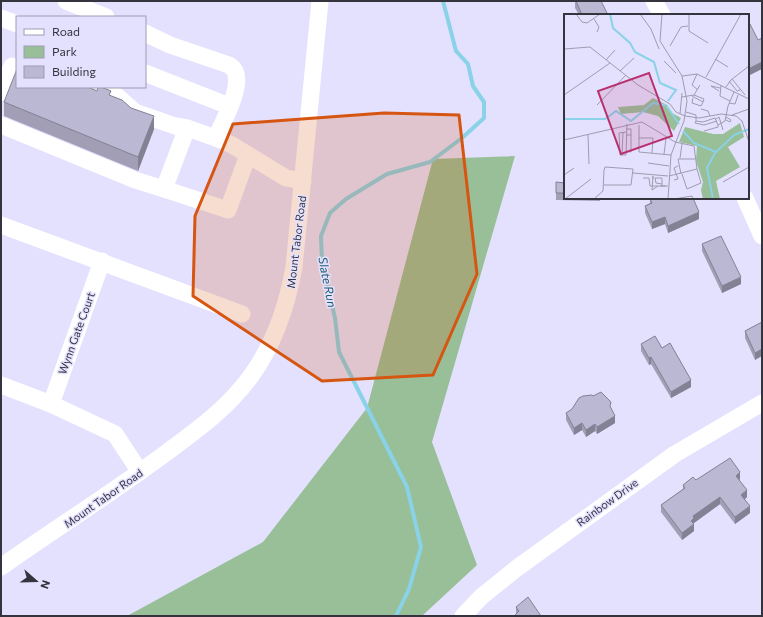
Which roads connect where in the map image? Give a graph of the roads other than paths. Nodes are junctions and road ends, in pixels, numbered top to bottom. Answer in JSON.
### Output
{"nodes":[{"id":1,"x":66,"y":1,"type":"edge"},
{"id":2,"x":320,"y":1,"type":"edge"},
{"id":3,"x":654,"y":1,"type":"edge"},
{"id":4,"x":661,"y":14,"type":"edge"},
{"id":5,"x":104,"y":16,"type":"edge"},
{"id":6,"x":1,"y":18,"type":"edge"},
{"id":7,"x":16,"y":24,"type":"edge"},
{"id":8,"x":146,"y":33,"type":"edge"},
{"id":9,"x":10,"y":65,"type":"edge"},
{"id":10,"x":146,"y":73,"type":"edge"},
{"id":11,"x":73,"y":88,"type":"edge"},
{"id":12,"x":97,"y":88,"type":"edge"},
{"id":13,"x":97,"y":88,"type":"edge"},
{"id":14,"x":1,"y":93,"type":"edge"},
{"id":15,"x":230,"y":106,"type":"junction"},
{"id":16,"x":1,"y":125,"type":"edge"},
{"id":17,"x":187,"y":128,"type":"junction"},
{"id":18,"x":216,"y":138,"type":"junction"},
{"id":19,"x":248,"y":155,"type":"junction"},
{"id":20,"x":303,"y":181,"type":"junction"},
{"id":21,"x":164,"y":189,"type":"junction"},
{"id":22,"x":745,"y":199,"type":"edge"},
{"id":23,"x":1,"y":225,"type":"edge"},
{"id":24,"x":762,"y":236,"type":"edge"},
{"id":25,"x":102,"y":261,"type":"junction"},
{"id":26,"x":242,"y":314,"type":"dead end"},
{"id":27,"x":1,"y":385,"type":"edge"},
{"id":28,"x":762,"y":403,"type":"edge"},
{"id":29,"x":50,"y":404,"type":"junction"},
{"id":30,"x":140,"y":472,"type":"junction"},
{"id":31,"x":1,"y":566,"type":"edge"},
{"id":32,"x":463,"y":616,"type":"edge"}],
"edges":[{"from":1,"to":5,"type":"street"},
{"from":2,"to":20,"type":"street","name":"Mount Tabor Road"},
{"from":3,"to":4,"type":"street"},
{"from":6,"to":7,"type":"street"},
{"from":8,"to":15,"type":"street"},
{"from":9,"to":14,"type":"street"},
{"from":10,"to":15,"type":"street"},
{"from":11,"to":13,"type":"street"},
{"from":12,"to":17,"type":"street"},
{"from":15,"to":18,"type":"street"},
{"from":16,"to":21,"type":"street"},
{"from":17,"to":18,"type":"street"},
{"from":17,"to":21,"type":"street"},
{"from":18,"to":19,"type":"street"},
{"from":19,"to":20,"type":"street"},
{"from":19,"to":21,"type":"street"},
{"from":20,"to":30,"type":"street","name":"Mount Tabor Road"},
{"from":22,"to":24,"type":"street"},
{"from":23,"to":25,"type":"street"},
{"from":25,"to":26,"type":"street"},
{"from":25,"to":29,"type":"street","name":"Wynn Gate Court"},
{"from":27,"to":29,"type":"street"},
{"from":28,"to":32,"type":"street","name":"Rainbow Drive"},
{"from":29,"to":30,"type":"street"},
{"from":30,"to":31,"type":"street","name":"Mount Tabor Road"}]}
